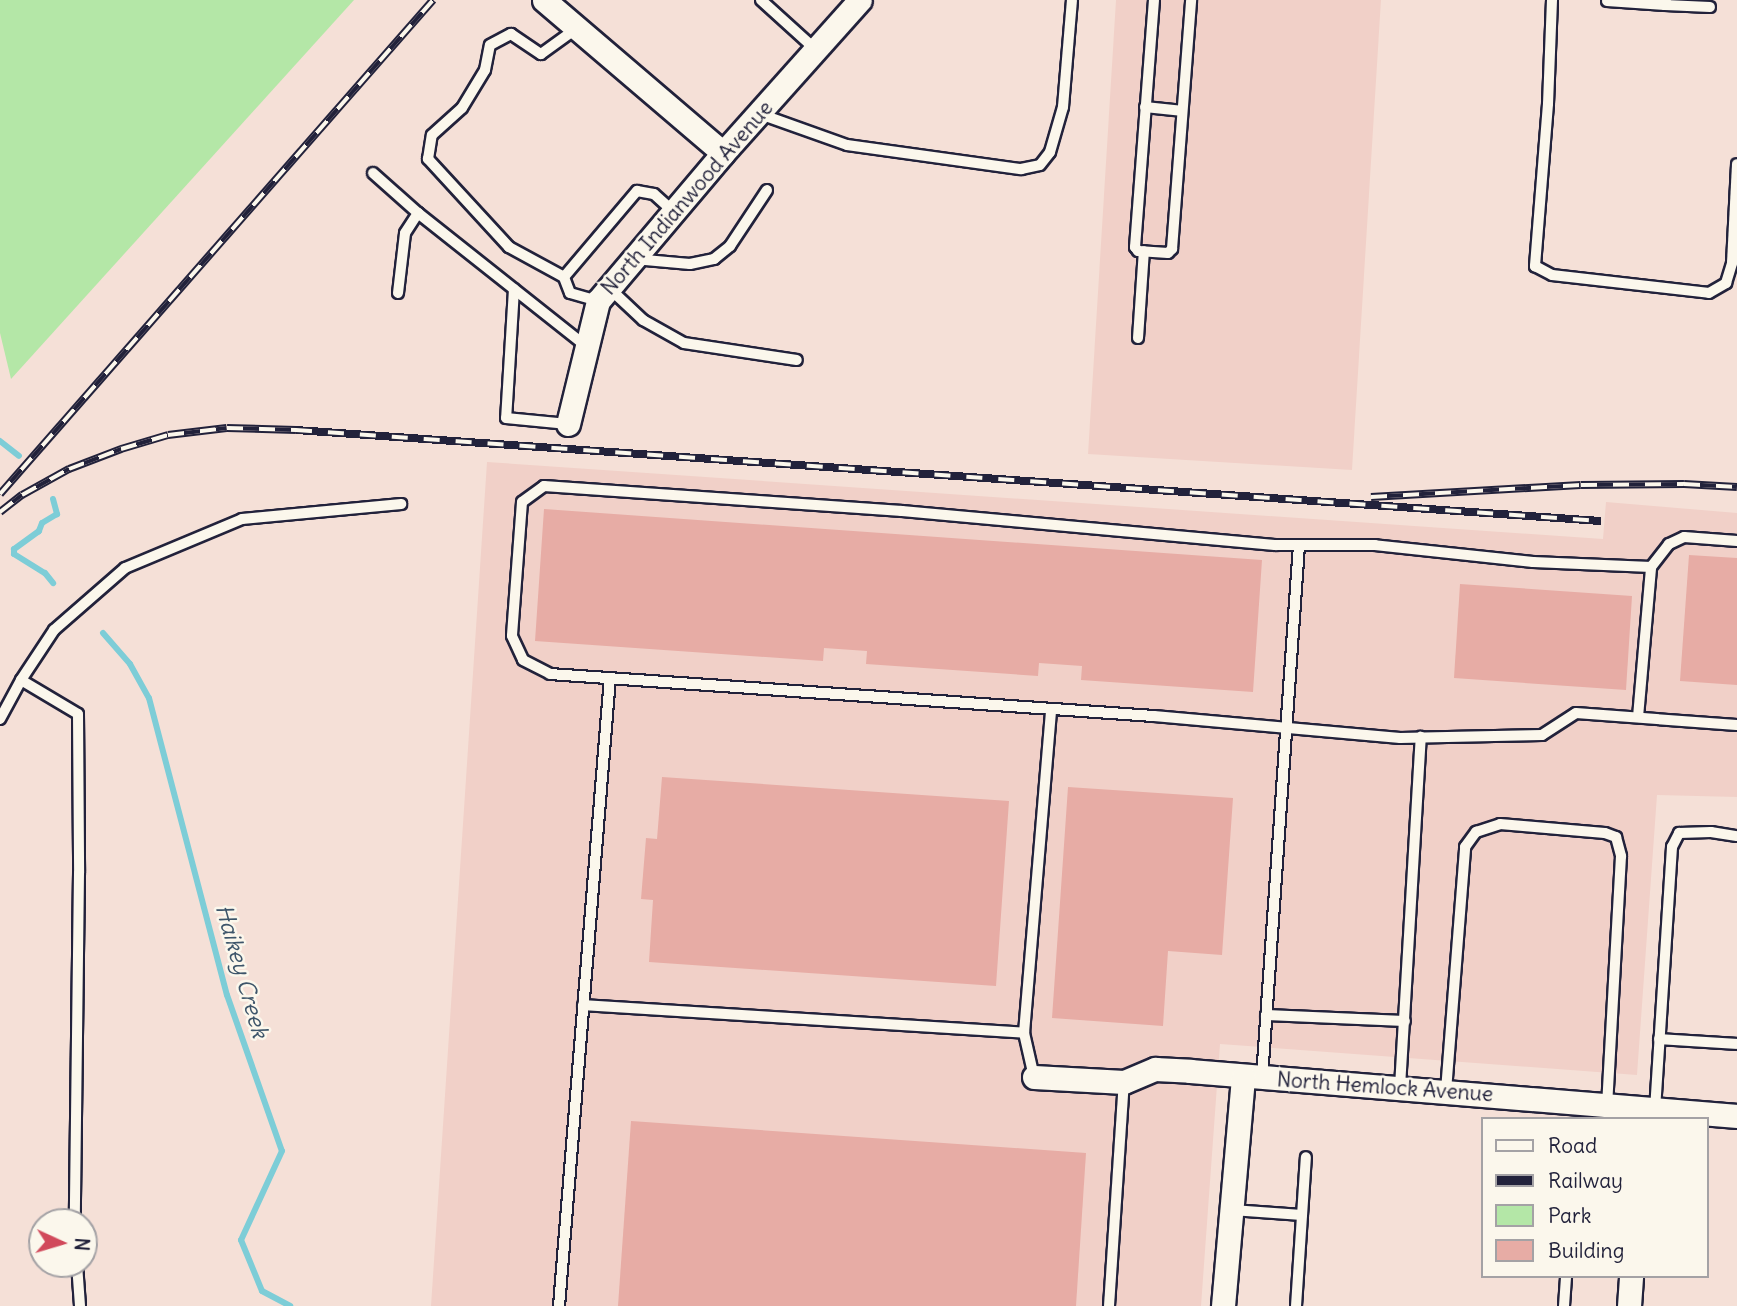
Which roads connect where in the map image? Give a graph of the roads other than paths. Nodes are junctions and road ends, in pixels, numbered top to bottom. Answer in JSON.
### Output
{"nodes":[{"id":1,"x":544,"y":0,"type":"edge"},
{"id":2,"x":761,"y":0,"type":"edge"},
{"id":3,"x":860,"y":0,"type":"edge"},
{"id":4,"x":1072,"y":0,"type":"edge"},
{"id":5,"x":1154,"y":0,"type":"edge"},
{"id":6,"x":1191,"y":0,"type":"edge"},
{"id":7,"x":1552,"y":0,"type":"edge"},
{"id":8,"x":1607,"y":1,"type":"edge"},
{"id":9,"x":1665,"y":2,"type":"edge"},
{"id":10,"x":1710,"y":7,"type":"dead end"},
{"id":11,"x":577,"y":28,"type":"junction"},
{"id":12,"x":815,"y":49,"type":"junction"},
{"id":13,"x":1145,"y":107,"type":"junction"},
{"id":14,"x":1181,"y":111,"type":"junction"},
{"id":15,"x":760,"y":114,"type":"junction"},
{"id":16,"x":723,"y":153,"type":"junction"},
{"id":17,"x":1737,"y":164,"type":"edge"},
{"id":18,"x":373,"y":173,"type":"dead end"},
{"id":19,"x":768,"y":190,"type":"dead end"},
{"id":20,"x":673,"y":211,"type":"junction"},
{"id":21,"x":418,"y":213,"type":"junction"},
{"id":22,"x":1144,"y":251,"type":"junction"},
{"id":23,"x":632,"y":259,"type":"junction"},
{"id":24,"x":564,"y":277,"type":"junction"},
{"id":25,"x":514,"y":289,"type":"junction"},
{"id":26,"x":398,"y":293,"type":"dead end"},
{"id":27,"x":603,"y":295,"type":"junction"},
{"id":28,"x":1138,"y":338,"type":"dead end"},
{"id":29,"x":587,"y":347,"type":"junction"},
{"id":30,"x":797,"y":360,"type":"dead end"},
{"id":31,"x":568,"y":424,"type":"joint"},
{"id":32,"x":401,"y":504,"type":"dead end"},
{"id":33,"x":1737,"y":541,"type":"edge"},
{"id":34,"x":1299,"y":545,"type":"junction"},
{"id":35,"x":1651,"y":567,"type":"junction"},
{"id":36,"x":610,"y":678,"type":"junction"},
{"id":37,"x":21,"y":680,"type":"junction"},
{"id":38,"x":1051,"y":709,"type":"junction"},
{"id":39,"x":1639,"y":717,"type":"junction"},
{"id":40,"x":0,"y":719,"type":"edge"},
{"id":41,"x":1737,"y":725,"type":"edge"},
{"id":42,"x":1287,"y":727,"type":"junction"},
{"id":43,"x":1421,"y":737,"type":"junction"},
{"id":44,"x":1737,"y":836,"type":"edge"},
{"id":45,"x":583,"y":1005,"type":"junction"},
{"id":46,"x":1266,"y":1015,"type":"junction"},
{"id":47,"x":1405,"y":1021,"type":"junction"},
{"id":48,"x":1024,"y":1032,"type":"junction"},
{"id":49,"x":1659,"y":1039,"type":"junction"},
{"id":50,"x":1737,"y":1044,"type":"edge"},
{"id":51,"x":1034,"y":1077,"type":"joint"},
{"id":52,"x":1253,"y":1077,"type":"junction"},
{"id":53,"x":1124,"y":1082,"type":"junction"},
{"id":54,"x":1400,"y":1087,"type":"junction"},
{"id":55,"x":1446,"y":1091,"type":"junction"},
{"id":56,"x":1606,"y":1105,"type":"junction"},
{"id":57,"x":1646,"y":1113,"type":"edge"},
{"id":58,"x":1737,"y":1116,"type":"edge"},
{"id":59,"x":1306,"y":1157,"type":"dead end"},
{"id":60,"x":75,"y":1208,"type":"edge"},
{"id":61,"x":1232,"y":1210,"type":"junction"},
{"id":62,"x":1302,"y":1215,"type":"junction"},
{"id":63,"x":78,"y":1278,"type":"edge"},
{"id":64,"x":1566,"y":1278,"type":"edge"},
{"id":65,"x":1631,"y":1278,"type":"edge"},
{"id":66,"x":80,"y":1306,"type":"edge"},
{"id":67,"x":559,"y":1306,"type":"edge"},
{"id":68,"x":1109,"y":1306,"type":"edge"},
{"id":69,"x":1223,"y":1306,"type":"edge"},
{"id":70,"x":1296,"y":1306,"type":"edge"},
{"id":71,"x":1564,"y":1306,"type":"edge"},
{"id":72,"x":1629,"y":1306,"type":"edge"}],
"edges":[{"from":1,"to":11,"type":"street"},
{"from":2,"to":12,"type":"lane"},
{"from":3,"to":12,"type":"street","name":"North Indianwood Avenue"},
{"from":4,"to":15,"type":"lane"},
{"from":5,"to":13,"type":"lane"},
{"from":6,"to":14,"type":"lane"},
{"from":7,"to":17,"type":"lane"},
{"from":8,"to":9,"type":"lane"},
{"from":9,"to":10,"type":"lane"},
{"from":11,"to":16,"type":"street"},
{"from":11,"to":24,"type":"lane"},
{"from":12,"to":15,"type":"street","name":"North Indianwood Avenue"},
{"from":13,"to":14,"type":"lane"},
{"from":13,"to":22,"type":"lane"},
{"from":14,"to":22,"type":"lane"},
{"from":15,"to":16,"type":"street","name":"North Indianwood Avenue"},
{"from":16,"to":20,"type":"street","name":"North Indianwood Avenue"},
{"from":18,"to":21,"type":"lane"},
{"from":19,"to":23,"type":"lane"},
{"from":20,"to":23,"type":"street","name":"North Indianwood Avenue"},
{"from":20,"to":24,"type":"lane"},
{"from":21,"to":25,"type":"lane"},
{"from":21,"to":26,"type":"lane"},
{"from":22,"to":28,"type":"lane"},
{"from":23,"to":27,"type":"street","name":"North Indianwood Avenue"},
{"from":24,"to":27,"type":"lane"},
{"from":25,"to":29,"type":"lane"},
{"from":25,"to":31,"type":"lane"},
{"from":27,"to":29,"type":"street","name":"North Indianwood Avenue"},
{"from":27,"to":30,"type":"lane"},
{"from":29,"to":31,"type":"street","name":"North Indianwood Avenue"},
{"from":32,"to":37,"type":"lane"},
{"from":33,"to":35,"type":"lane"},
{"from":34,"to":35,"type":"lane"},
{"from":34,"to":36,"type":"lane"},
{"from":34,"to":42,"type":"lane"},
{"from":35,"to":39,"type":"lane"},
{"from":36,"to":38,"type":"lane"},
{"from":36,"to":45,"type":"lane"},
{"from":37,"to":40,"type":"lane"},
{"from":37,"to":60,"type":"lane"},
{"from":38,"to":42,"type":"lane"},
{"from":38,"to":48,"type":"lane"},
{"from":39,"to":41,"type":"lane"},
{"from":39,"to":43,"type":"lane"},
{"from":42,"to":43,"type":"lane"},
{"from":42,"to":46,"type":"lane"},
{"from":43,"to":47,"type":"lane"},
{"from":44,"to":49,"type":"lane"},
{"from":45,"to":48,"type":"lane"},
{"from":45,"to":67,"type":"lane"},
{"from":46,"to":47,"type":"lane"},
{"from":46,"to":52,"type":"lane"},
{"from":47,"to":54,"type":"lane"},
{"from":48,"to":51,"type":"lane"},
{"from":49,"to":50,"type":"lane"},
{"from":49,"to":57,"type":"lane"},
{"from":51,"to":53,"type":"street","name":"North Hemlock Avenue"},
{"from":52,"to":53,"type":"street","name":"North Hemlock Avenue"},
{"from":52,"to":54,"type":"street","name":"North Hemlock Avenue"},
{"from":52,"to":61,"type":"street"},
{"from":53,"to":68,"type":"lane"},
{"from":54,"to":55,"type":"street","name":"North Hemlock Avenue"},
{"from":55,"to":56,"type":"street","name":"North Hemlock Avenue"},
{"from":55,"to":56,"type":"lane"},
{"from":56,"to":57,"type":"street","name":"North Hemlock Avenue"},
{"from":57,"to":58,"type":"street","name":"North Hemlock Avenue"},
{"from":59,"to":62,"type":"lane"},
{"from":61,"to":62,"type":"lane"},
{"from":61,"to":69,"type":"street"},
{"from":62,"to":70,"type":"lane"},
{"from":63,"to":66,"type":"lane"},
{"from":64,"to":71,"type":"lane"},
{"from":65,"to":72,"type":"street"}]}
